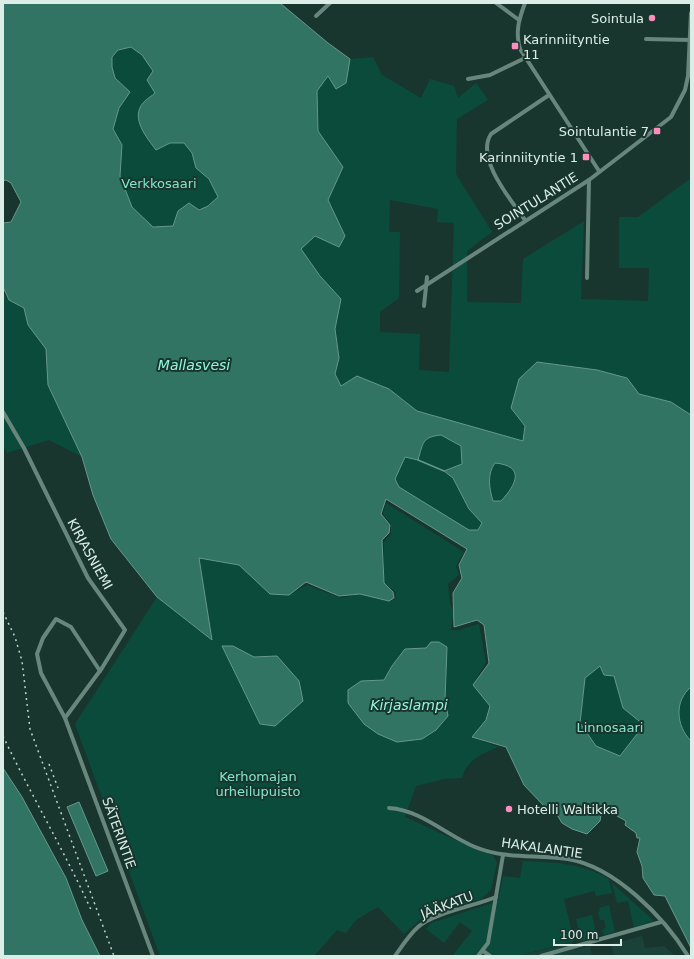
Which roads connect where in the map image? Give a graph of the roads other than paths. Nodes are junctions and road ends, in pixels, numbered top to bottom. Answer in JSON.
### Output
{"nodes":[{"id":1,"x":330,"y":3,"type":"edge"},
{"id":2,"x":496,"y":3,"type":"edge"},
{"id":3,"x":525,"y":3,"type":"edge"},
{"id":4,"x":691,"y":13,"type":"edge"},
{"id":5,"x":316,"y":16,"type":"dead end"},
{"id":6,"x":518,"y":20,"type":"junction"},
{"id":7,"x":646,"y":39,"type":"dead end"},
{"id":8,"x":690,"y":40,"type":"junction"},
{"id":9,"x":525,"y":58,"type":"junction"},
{"id":10,"x":468,"y":79,"type":"dead end"},
{"id":11,"x":549,"y":95,"type":"junction"},
{"id":12,"x":599,"y":171,"type":"junction"},
{"id":13,"x":589,"y":180,"type":"junction"},
{"id":14,"x":524,"y":220,"type":"junction"},
{"id":15,"x":426,"y":277,"type":"dead end"},
{"id":16,"x":587,"y":278,"type":"dead end"},
{"id":17,"x":426,"y":285,"type":"junction"},
{"id":18,"x":417,"y":291,"type":"dead end"},
{"id":19,"x":424,"y":306,"type":"dead end"},
{"id":20,"x":3,"y":412,"type":"edge"},
{"id":21,"x":100,"y":671,"type":"junction"},
{"id":22,"x":65,"y":718,"type":"junction"},
{"id":23,"x":389,"y":808,"type":"dead end"},
{"id":24,"x":503,"y":855,"type":"junction"},
{"id":25,"x":496,"y":897,"type":"junction"},
{"id":26,"x":662,"y":922,"type":"junction"},
{"id":27,"x":560,"y":950,"type":"junction"},
{"id":28,"x":483,"y":951,"type":"junction"},
{"id":29,"x":154,"y":956,"type":"edge"},
{"id":30,"x":395,"y":956,"type":"edge"},
{"id":31,"x":478,"y":956,"type":"edge"},
{"id":32,"x":490,"y":956,"type":"edge"},
{"id":33,"x":541,"y":956,"type":"edge"},
{"id":34,"x":561,"y":956,"type":"edge"},
{"id":35,"x":688,"y":956,"type":"edge"}],
"edges":[{"from":1,"to":5,"type":"street"},
{"from":2,"to":6,"type":"street"},
{"from":3,"to":6,"type":"street"},
{"from":4,"to":8,"type":"street","name":"SOINTULANTIE"},
{"from":6,"to":9,"type":"street"},
{"from":7,"to":8,"type":"street"},
{"from":8,"to":12,"type":"street","name":"SOINTULANTIE"},
{"from":9,"to":10,"type":"street"},
{"from":9,"to":11,"type":"street"},
{"from":11,"to":12,"type":"street"},
{"from":11,"to":14,"type":"street"},
{"from":12,"to":13,"type":"street","name":"SOINTULANTIE"},
{"from":13,"to":14,"type":"street","name":"SOINTULANTIE"},
{"from":13,"to":16,"type":"street"},
{"from":14,"to":17,"type":"street","name":"SOINTULANTIE"},
{"from":15,"to":17,"type":"street"},
{"from":17,"to":18,"type":"street","name":"SOINTULANTIE"},
{"from":17,"to":19,"type":"street"},
{"from":20,"to":21,"type":"street","name":"KIRJASNIEMI"},
{"from":21,"to":22,"type":"street","name":"KIRJASNIEMI"},
{"from":21,"to":22,"type":"street","name":"SÄTERINTIE"},
{"from":22,"to":29,"type":"street","name":"SÄTERINTIE"},
{"from":23,"to":24,"type":"street","name":"HAKALANTIE"},
{"from":24,"to":25,"type":"street"},
{"from":24,"to":26,"type":"street","name":"HAKALANTIE"},
{"from":25,"to":28,"type":"street"},
{"from":25,"to":30,"type":"street","name":"JÄÄKATU"},
{"from":26,"to":27,"type":"street"},
{"from":26,"to":35,"type":"street","name":"HAKALANTIE"},
{"from":27,"to":33,"type":"street"},
{"from":27,"to":34,"type":"street"},
{"from":28,"to":31,"type":"street"},
{"from":28,"to":32,"type":"street"}]}
